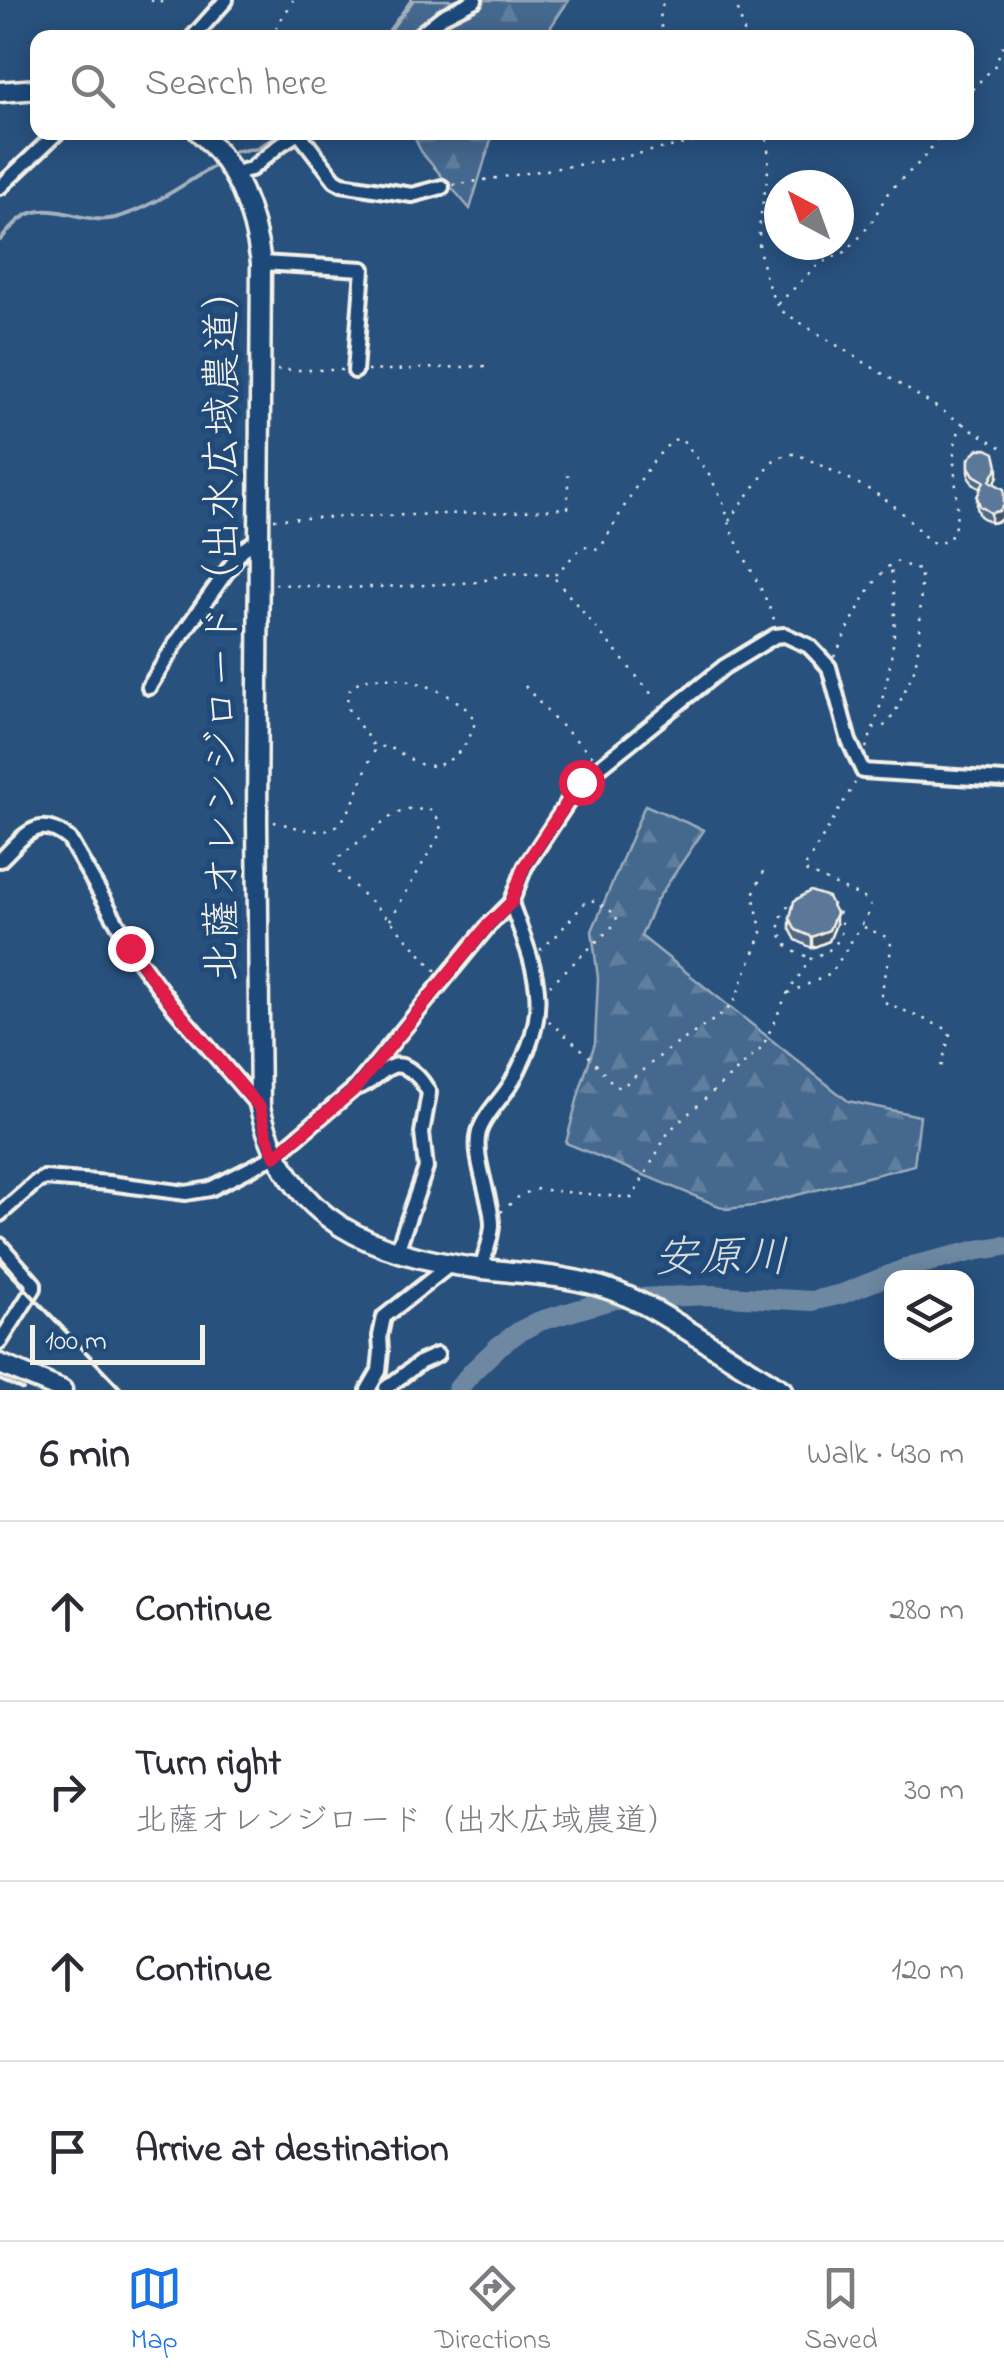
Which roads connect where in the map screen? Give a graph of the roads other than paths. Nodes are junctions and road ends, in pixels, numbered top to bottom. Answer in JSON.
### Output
{"nodes":[{"id":1,"x":226,"y":0,"type":"edge"},
{"id":2,"x":475,"y":0,"type":"edge"},
{"id":3,"x":199,"y":30,"type":"edge"},
{"id":4,"x":425,"y":30,"type":"edge"},
{"id":5,"x":30,"y":90,"type":"edge"},
{"id":6,"x":0,"y":92,"type":"edge"},
{"id":7,"x":50,"y":140,"type":"edge"},
{"id":8,"x":206,"y":140,"type":"edge"},
{"id":9,"x":288,"y":140,"type":"edge"},
{"id":10,"x":304,"y":140,"type":"edge"},
{"id":11,"x":234,"y":173,"type":"junction"},
{"id":12,"x":0,"y":187,"type":"edge"},
{"id":13,"x":442,"y":187,"type":"road end"},
{"id":14,"x":260,"y":263,"type":"junction"},
{"id":15,"x":355,"y":370,"type":"road end"},
{"id":16,"x":259,"y":539,"type":"junction"},
{"id":17,"x":150,"y":687,"type":"dead end"},
{"id":18,"x":1004,"y":780,"type":"edge"},
{"id":19,"x":0,"y":860,"type":"edge"},
{"id":20,"x":511,"y":903,"type":"junction"},
{"id":21,"x":356,"y":1088,"type":"junction"},
{"id":22,"x":260,"y":1108,"type":"junction"},
{"id":23,"x":275,"y":1156,"type":"junction"},
{"id":24,"x":0,"y":1214,"type":"edge"},
{"id":25,"x":0,"y":1245,"type":"edge"},
{"id":26,"x":397,"y":1251,"type":"junction"},
{"id":27,"x":451,"y":1264,"type":"junction"},
{"id":28,"x":481,"y":1269,"type":"junction"},
{"id":29,"x":0,"y":1342,"type":"edge"},
{"id":30,"x":437,"y":1355,"type":"dead end"},
{"id":31,"x":0,"y":1364,"type":"edge"},
{"id":32,"x":379,"y":1387,"type":"edge"},
{"id":33,"x":62,"y":1390,"type":"edge"},
{"id":34,"x":782,"y":1390,"type":"edge"}],
"edges":[{"from":1,"to":3,"type":"street"},
{"from":2,"to":4,"type":"street"},
{"from":5,"to":6,"type":"street"},
{"from":7,"to":12,"type":"street"},
{"from":8,"to":11,"type":"street","name":"北薩オレンジロード（出水広域農道）"},
{"from":9,"to":11,"type":"street"},
{"from":10,"to":13,"type":"street"},
{"from":11,"to":14,"type":"street","name":"北薩オレンジロード（出水広域農道）"},
{"from":14,"to":15,"type":"street"},
{"from":14,"to":16,"type":"street","name":"北薩オレンジロード（出水広域農道）"},
{"from":16,"to":17,"type":"street"},
{"from":16,"to":22,"type":"street","name":"北薩オレンジロード（出水広域農道）"},
{"from":18,"to":20,"type":"street"},
{"from":19,"to":22,"type":"street"},
{"from":20,"to":21,"type":"street"},
{"from":20,"to":28,"type":"street"},
{"from":21,"to":23,"type":"street"},
{"from":21,"to":26,"type":"street"},
{"from":22,"to":23,"type":"street","name":"北薩オレンジロード（出水広域農道）"},
{"from":23,"to":24,"type":"street"},
{"from":23,"to":26,"type":"street","name":"北薩オレンジロード（出水広域農道）"},
{"from":25,"to":29,"type":"street"},
{"from":26,"to":27,"type":"street","name":"北薩オレンジロード（出水広域農道）"},
{"from":27,"to":28,"type":"street","name":"北薩オレンジロード（出水広域農道）"},
{"from":27,"to":32,"type":"street"},
{"from":28,"to":34,"type":"street","name":"北薩オレンジロード（出水広域農道）"},
{"from":30,"to":32,"type":"street"},
{"from":31,"to":33,"type":"street"}]}
